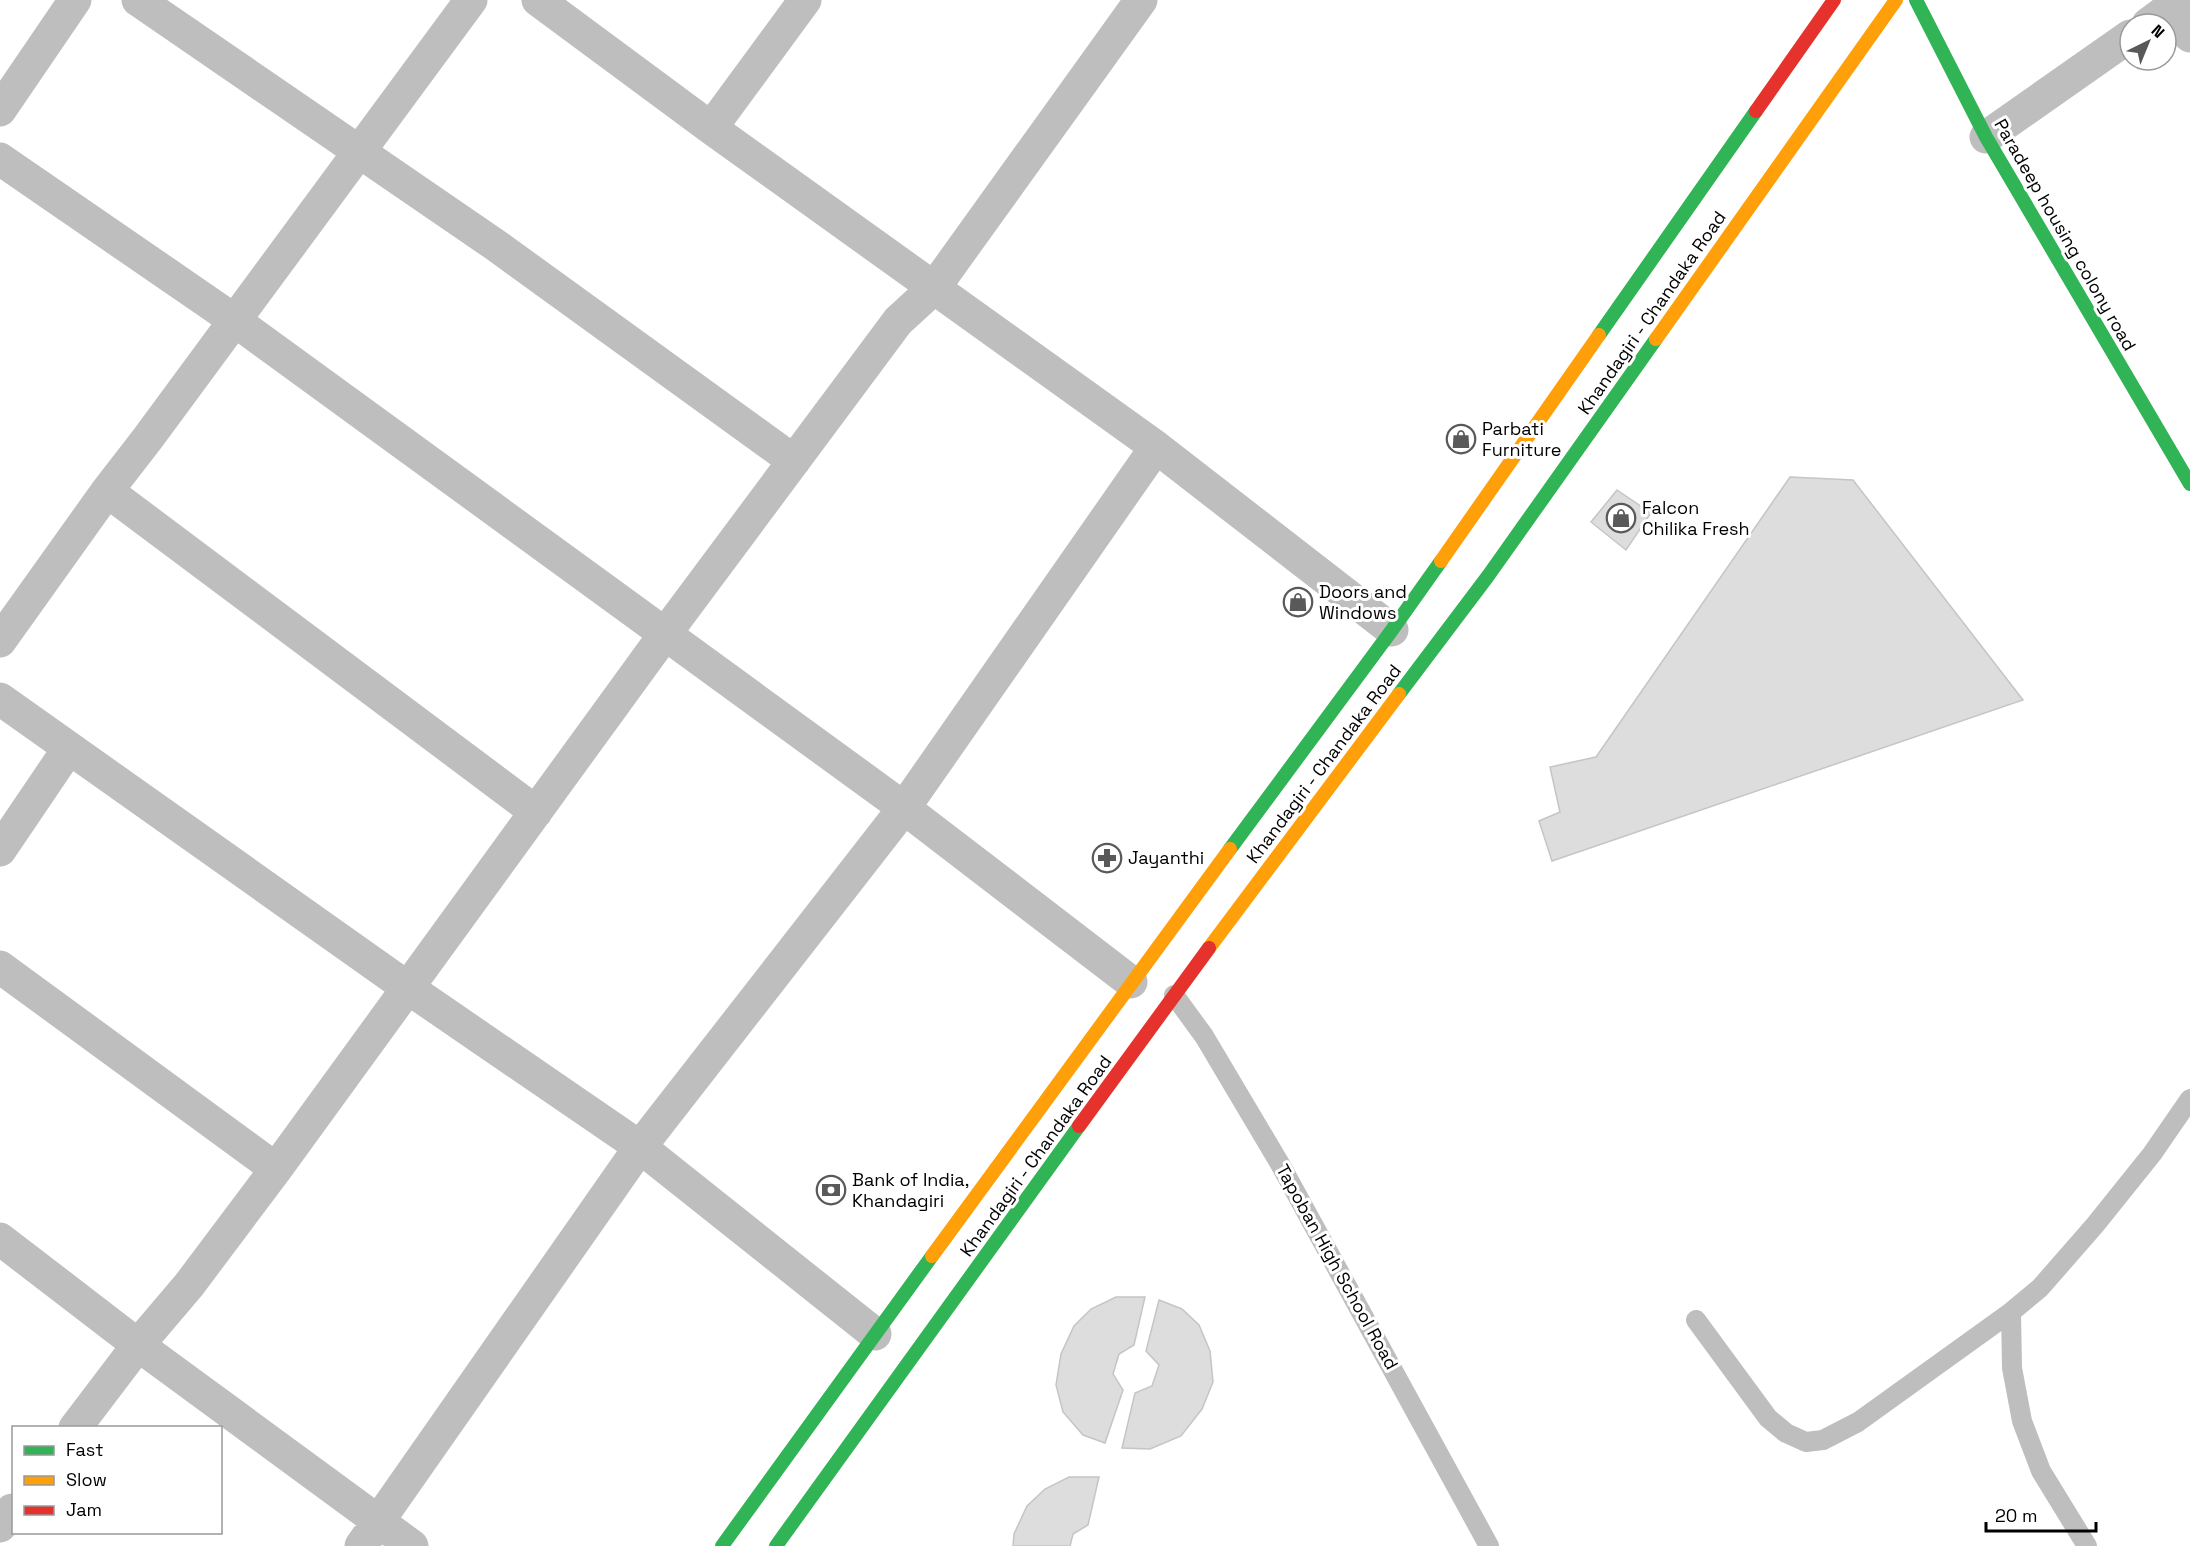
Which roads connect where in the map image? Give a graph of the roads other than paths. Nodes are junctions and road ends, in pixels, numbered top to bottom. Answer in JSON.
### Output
{"nodes":[{"id":1,"x":75,"y":0,"type":"edge"},
{"id":2,"x":138,"y":0,"type":"edge"},
{"id":3,"x":471,"y":0,"type":"edge"},
{"id":4,"x":538,"y":0,"type":"edge"},
{"id":5,"x":805,"y":0,"type":"edge"},
{"id":6,"x":1140,"y":0,"type":"edge"},
{"id":7,"x":1833,"y":0,"type":"edge"},
{"id":8,"x":1896,"y":0,"type":"edge"},
{"id":9,"x":1916,"y":0,"type":"edge"},
{"id":10,"x":2178,"y":25,"type":"edge"},
{"id":11,"x":2190,"y":36,"type":"edge"},
{"id":12,"x":2118,"y":44,"type":"edge"},
{"id":13,"x":0,"y":110,"type":"edge"},
{"id":14,"x":711,"y":128,"type":"junction"},
{"id":15,"x":1986,"y":137,"type":"junction"},
{"id":16,"x":360,"y":150,"type":"junction"},
{"id":17,"x":0,"y":159,"type":"edge"},
{"id":18,"x":934,"y":288,"type":"junction"},
{"id":19,"x":234,"y":320,"type":"junction"},
{"id":20,"x":1156,"y":447,"type":"junction"},
{"id":21,"x":794,"y":461,"type":"junction"},
{"id":22,"x":1503,"y":470,"type":"junction"},
{"id":23,"x":1520,"y":480,"type":"dead end"},
{"id":24,"x":2190,"y":484,"type":"edge"},
{"id":25,"x":107,"y":491,"type":"junction"},
{"id":26,"x":1392,"y":630,"type":"junction"},
{"id":27,"x":665,"y":634,"type":"junction"},
{"id":28,"x":0,"y":641,"type":"edge"},
{"id":29,"x":0,"y":699,"type":"edge"},
{"id":30,"x":69,"y":748,"type":"junction"},
{"id":31,"x":904,"y":808,"type":"junction"},
{"id":32,"x":536,"y":812,"type":"junction"},
{"id":33,"x":0,"y":850,"type":"edge"},
{"id":34,"x":0,"y":967,"type":"edge"},
{"id":35,"x":1131,"y":982,"type":"junction"},
{"id":36,"x":408,"y":988,"type":"junction"},
{"id":37,"x":1174,"y":995,"type":"junction"},
{"id":38,"x":2190,"y":1099,"type":"edge"},
{"id":39,"x":640,"y":1147,"type":"junction"},
{"id":40,"x":276,"y":1169,"type":"junction"},
{"id":41,"x":0,"y":1239,"type":"edge"},
{"id":42,"x":2011,"y":1312,"type":"junction"},
{"id":43,"x":1696,"y":1320,"type":"dead end"},
{"id":44,"x":875,"y":1334,"type":"junction"},
{"id":45,"x":138,"y":1345,"type":"junction"},
{"id":46,"x":77,"y":1426,"type":"edge"},
{"id":47,"x":370,"y":1534,"type":"edge"},
{"id":48,"x":412,"y":1546,"type":"edge"},
{"id":49,"x":722,"y":1546,"type":"edge"},
{"id":50,"x":776,"y":1546,"type":"edge"},
{"id":51,"x":1489,"y":1546,"type":"edge"},
{"id":52,"x":2087,"y":1546,"type":"edge"}],
"edges":[{"from":1,"to":13,"type":"street"},
{"from":2,"to":16,"type":"street"},
{"from":3,"to":16,"type":"street"},
{"from":4,"to":14,"type":"street"},
{"from":5,"to":14,"type":"street"},
{"from":6,"to":18,"type":"street"},
{"from":7,"to":22,"type":"main road","name":"Khandagiri - Chandaka Road"},
{"from":8,"to":37,"type":"main road","name":"Khandagiri - Chandaka Road"},
{"from":9,"to":15,"type":"main road","name":"Paradeep housing colony road"},
{"from":10,"to":11,"type":"street"},
{"from":12,"to":15,"type":"street"},
{"from":14,"to":18,"type":"street"},
{"from":15,"to":24,"type":"main road","name":"Paradeep housing colony road"},
{"from":16,"to":19,"type":"street"},
{"from":16,"to":21,"type":"street"},
{"from":17,"to":19,"type":"street"},
{"from":18,"to":20,"type":"street"},
{"from":18,"to":21,"type":"street"},
{"from":19,"to":25,"type":"street"},
{"from":19,"to":27,"type":"street"},
{"from":20,"to":26,"type":"street"},
{"from":20,"to":31,"type":"street"},
{"from":21,"to":27,"type":"street"},
{"from":22,"to":23,"type":"main road"},
{"from":22,"to":26,"type":"main road","name":"Khandagiri - Chandaka Road"},
{"from":25,"to":28,"type":"street"},
{"from":25,"to":32,"type":"street"},
{"from":26,"to":35,"type":"main road","name":"Khandagiri - Chandaka Road"},
{"from":27,"to":31,"type":"street"},
{"from":27,"to":32,"type":"street"},
{"from":29,"to":30,"type":"street"},
{"from":30,"to":33,"type":"street"},
{"from":30,"to":36,"type":"street"},
{"from":31,"to":35,"type":"street"},
{"from":31,"to":39,"type":"street"},
{"from":32,"to":36,"type":"street"},
{"from":34,"to":40,"type":"street"},
{"from":35,"to":44,"type":"main road","name":"Khandagiri - Chandaka Road"},
{"from":36,"to":39,"type":"street"},
{"from":36,"to":40,"type":"street"},
{"from":37,"to":50,"type":"main road","name":"Khandagiri - Chandaka Road"},
{"from":37,"to":51,"type":"lane","name":"Tapoban High School Road"},
{"from":38,"to":42,"type":"lane"},
{"from":39,"to":44,"type":"street"},
{"from":39,"to":47,"type":"street"},
{"from":40,"to":45,"type":"street"},
{"from":41,"to":45,"type":"street"},
{"from":42,"to":43,"type":"lane"},
{"from":42,"to":52,"type":"lane"},
{"from":44,"to":49,"type":"main road","name":"Khandagiri - Chandaka Road"},
{"from":45,"to":46,"type":"street"},
{"from":45,"to":47,"type":"street"},
{"from":47,"to":48,"type":"street"}]}
